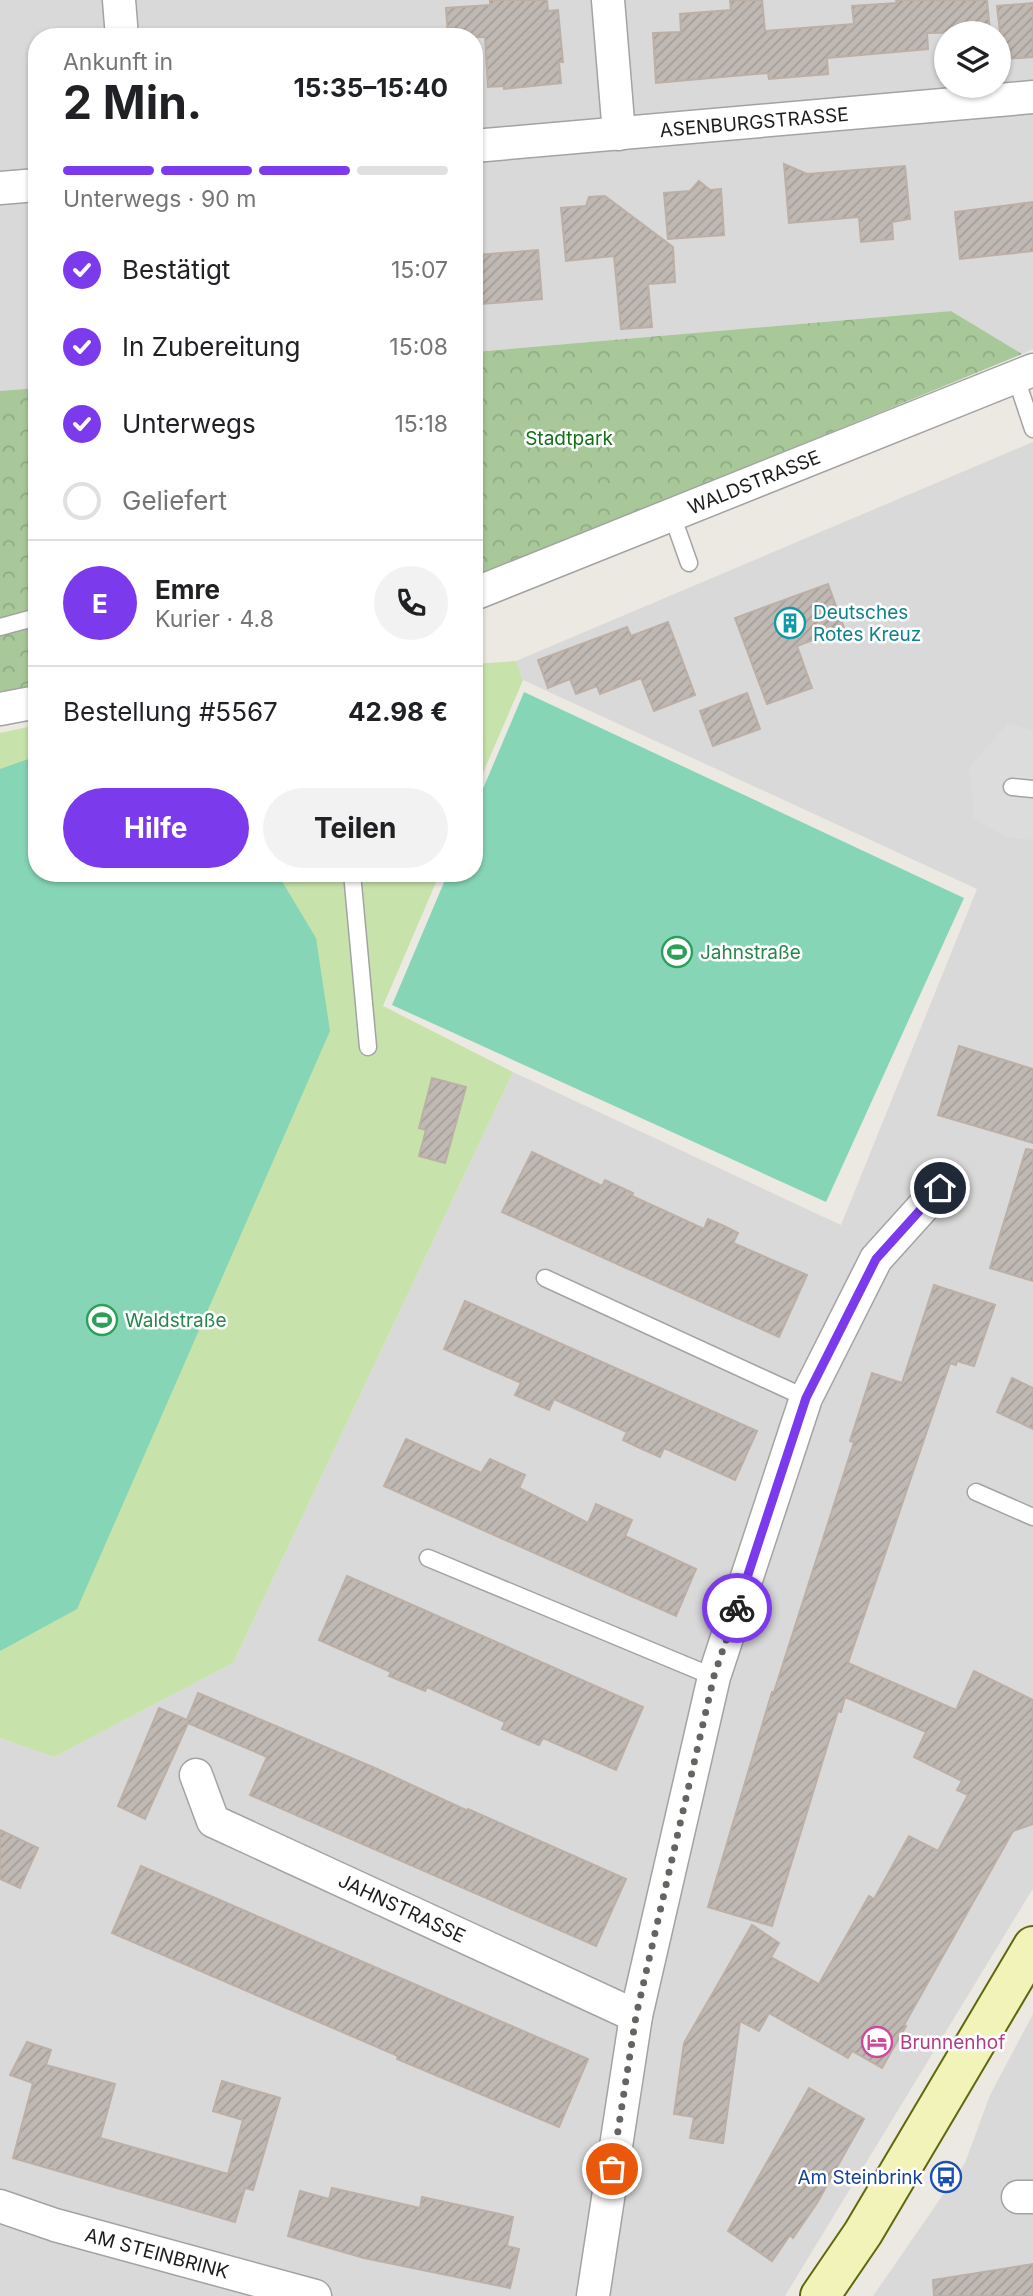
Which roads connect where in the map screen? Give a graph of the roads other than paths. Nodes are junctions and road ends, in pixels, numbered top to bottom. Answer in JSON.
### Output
{"nodes":[{"id":1,"x":119,"y":0,"type":"edge"},
{"id":2,"x":608,"y":0,"type":"edge"},
{"id":3,"x":121,"y":28,"type":"edge"},
{"id":4,"x":1033,"y":97,"type":"edge"},
{"id":5,"x":619,"y":134,"type":"junction"},
{"id":6,"x":483,"y":145,"type":"edge"},
{"id":7,"x":28,"y":186,"type":"edge"},
{"id":8,"x":0,"y":188,"type":"edge"},
{"id":9,"x":1024,"y":374,"type":"edge"},
{"id":10,"x":1033,"y":429,"type":"edge"},
{"id":11,"x":672,"y":515,"type":"junction"},
{"id":12,"x":689,"y":563,"type":"dead end"},
{"id":13,"x":483,"y":590,"type":"edge"},
{"id":14,"x":28,"y":619,"type":"edge"},
{"id":15,"x":0,"y":627,"type":"edge"},
{"id":16,"x":28,"y":704,"type":"edge"},
{"id":17,"x":0,"y":709,"type":"edge"},
{"id":18,"x":1012,"y":787,"type":"dead end"},
{"id":19,"x":1033,"y":789,"type":"edge"},
{"id":20,"x":353,"y":882,"type":"edge"},
{"id":21,"x":368,"y":1047,"type":"dead end"},
{"id":22,"x":940,"y":1188,"type":"dead end"},
{"id":23,"x":545,"y":1278,"type":"dead end"},
{"id":24,"x":806,"y":1398,"type":"junction"},
{"id":25,"x":976,"y":1492,"type":"dead end"},
{"id":26,"x":1033,"y":1517,"type":"edge"},
{"id":27,"x":428,"y":1558,"type":"dead end"},
{"id":28,"x":714,"y":1676,"type":"junction"},
{"id":29,"x":196,"y":1774,"type":"dead end"},
{"id":30,"x":1033,"y":1946,"type":"edge"},
{"id":31,"x":636,"y":2016,"type":"junction"},
{"id":32,"x":0,"y":2206,"type":"edge"},
{"id":33,"x":315,"y":2296,"type":"edge"},
{"id":34,"x":593,"y":2296,"type":"edge"},
{"id":35,"x":820,"y":2296,"type":"edge"}],
"edges":[{"from":1,"to":3,"type":"street"},
{"from":2,"to":5,"type":"street"},
{"from":4,"to":5,"type":"street","name":"ASENBURGSTRASSE"},
{"from":5,"to":6,"type":"street","name":"ASENBURGSTRASSE"},
{"from":7,"to":8,"type":"street"},
{"from":9,"to":10,"type":"lane"},
{"from":9,"to":11,"type":"street","name":"WALDSTRASSE"},
{"from":11,"to":12,"type":"lane"},
{"from":11,"to":13,"type":"street","name":"WALDSTRASSE"},
{"from":14,"to":15,"type":"lane"},
{"from":16,"to":17,"type":"street"},
{"from":18,"to":19,"type":"lane"},
{"from":20,"to":21,"type":"lane"},
{"from":22,"to":24,"type":"street"},
{"from":23,"to":24,"type":"lane"},
{"from":24,"to":28,"type":"street"},
{"from":25,"to":26,"type":"lane"},
{"from":27,"to":28,"type":"lane"},
{"from":28,"to":31,"type":"street"},
{"from":29,"to":31,"type":"street","name":"JAHNSTRASSE"},
{"from":30,"to":35,"type":"main road"},
{"from":31,"to":34,"type":"street"},
{"from":32,"to":33,"type":"street","name":"AM STEINBRINK"}]}
